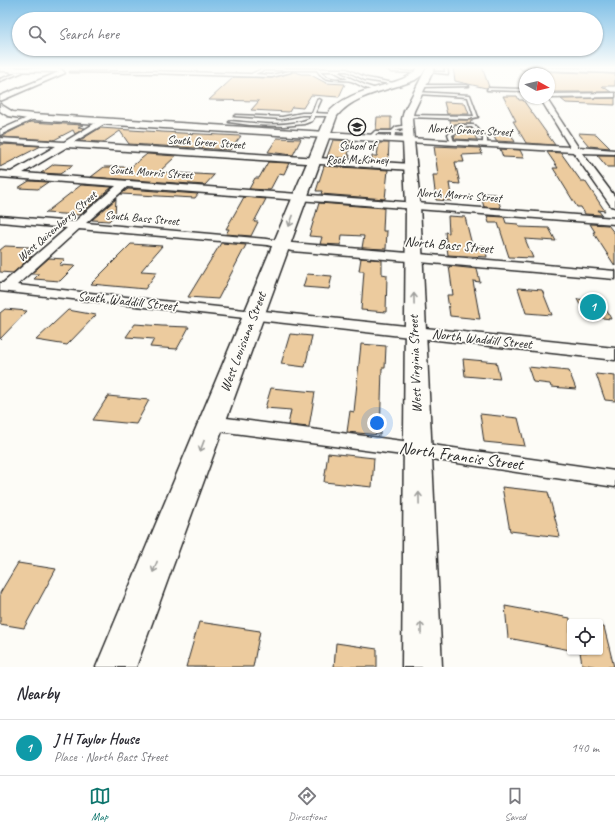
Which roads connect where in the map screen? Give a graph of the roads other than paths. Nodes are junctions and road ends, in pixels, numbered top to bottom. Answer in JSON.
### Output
{"nodes":[{"id":1,"x":354,"y":98,"type":"edge"},
{"id":2,"x":416,"y":98,"type":"edge"},
{"id":3,"x":470,"y":98,"type":"edge"},
{"id":4,"x":319,"y":100,"type":"dead end"},
{"id":5,"x":547,"y":104,"type":"edge"},
{"id":6,"x":0,"y":107,"type":"edge"},
{"id":7,"x":236,"y":116,"type":"dead end"},
{"id":8,"x":34,"y":117,"type":"junction"},
{"id":9,"x":105,"y":121,"type":"junction"},
{"id":10,"x":323,"y":121,"type":"junction"},
{"id":11,"x":231,"y":122,"type":"dead end"},
{"id":12,"x":403,"y":131,"type":"junction"},
{"id":13,"x":0,"y":133,"type":"edge"},
{"id":14,"x":0,"y":140,"type":"edge"},
{"id":15,"x":452,"y":142,"type":"junction"},
{"id":16,"x":485,"y":144,"type":"junction"},
{"id":17,"x":64,"y":145,"type":"junction"},
{"id":18,"x":575,"y":149,"type":"junction"},
{"id":19,"x":615,"y":152,"type":"edge"},
{"id":20,"x":313,"y":161,"type":"junction"},
{"id":21,"x":411,"y":166,"type":"junction"},
{"id":22,"x":0,"y":174,"type":"edge"},
{"id":23,"x":14,"y":175,"type":"junction"},
{"id":24,"x":0,"y":183,"type":"edge"},
{"id":25,"x":125,"y":183,"type":"junction"},
{"id":26,"x":300,"y":196,"type":"junction"},
{"id":27,"x":615,"y":204,"type":"edge"},
{"id":28,"x":413,"y":205,"type":"junction"},
{"id":29,"x":0,"y":219,"type":"edge"},
{"id":30,"x":615,"y":221,"type":"edge"},
{"id":31,"x":76,"y":226,"type":"junction"},
{"id":32,"x":281,"y":245,"type":"junction"},
{"id":33,"x":413,"y":257,"type":"junction"},
{"id":34,"x":615,"y":275,"type":"edge"},
{"id":35,"x":3,"y":287,"type":"edge"},
{"id":36,"x":254,"y":315,"type":"junction"},
{"id":37,"x":414,"y":332,"type":"junction"},
{"id":38,"x":615,"y":354,"type":"edge"},
{"id":39,"x":211,"y":423,"type":"junction"},
{"id":40,"x":418,"y":450,"type":"junction"},
{"id":41,"x":615,"y":479,"type":"edge"},
{"id":42,"x":116,"y":667,"type":"edge"},
{"id":43,"x":422,"y":667,"type":"edge"}],
"edges":[{"from":1,"to":10,"type":"main road","name":"West Louisiana Street"},
{"from":2,"to":12,"type":"main road"},
{"from":3,"to":12,"type":"lane"},
{"from":4,"to":10,"type":"lane"},
{"from":5,"to":18,"type":"street"},
{"from":6,"to":8,"type":"street","name":"North Graves Street"},
{"from":7,"to":10,"type":"lane"},
{"from":8,"to":9,"type":"street","name":"North Graves Street"},
{"from":8,"to":13,"type":"street"},
{"from":9,"to":10,"type":"street","name":"North Graves Street"},
{"from":9,"to":17,"type":"street"},
{"from":10,"to":11,"type":"lane"},
{"from":10,"to":12,"type":"street","name":"North Graves Street"},
{"from":10,"to":20,"type":"main road","name":"West Louisiana Street"},
{"from":12,"to":15,"type":"street","name":"North Graves Street"},
{"from":12,"to":21,"type":"main road","name":"West Virginia Street"},
{"from":14,"to":17,"type":"street","name":"South Greer Street"},
{"from":15,"to":16,"type":"street","name":"North Graves Street"},
{"from":15,"to":16,"type":"lane"},
{"from":16,"to":18,"type":"street","name":"North Graves Street"},
{"from":17,"to":20,"type":"street","name":"South Greer Street"},
{"from":17,"to":23,"type":"street"},
{"from":18,"to":19,"type":"street","name":"North Graves Street"},
{"from":18,"to":27,"type":"street"},
{"from":20,"to":21,"type":"street","name":"South Greer Street"},
{"from":20,"to":26,"type":"main road","name":"West Louisiana Street"},
{"from":21,"to":28,"type":"main road","name":"West Virginia Street"},
{"from":22,"to":23,"type":"street","name":"South Morris Street"},
{"from":23,"to":24,"type":"street"},
{"from":23,"to":25,"type":"street","name":"South Morris Street"},
{"from":25,"to":26,"type":"street","name":"South Morris Street"},
{"from":25,"to":31,"type":"street","name":"West Quisenberry Street"},
{"from":26,"to":28,"type":"street","name":"North Morris Street"},
{"from":26,"to":32,"type":"main road","name":"West Louisiana Street","one_way":true},
{"from":28,"to":30,"type":"street","name":"North Morris Street"},
{"from":28,"to":33,"type":"main road","name":"West Virginia Street"},
{"from":29,"to":31,"type":"street","name":"South Bass Street"},
{"from":31,"to":32,"type":"street","name":"South Bass Street"},
{"from":31,"to":35,"type":"street","name":"West Quisenberry Street"},
{"from":32,"to":33,"type":"street","name":"North Bass Street"},
{"from":32,"to":36,"type":"main road","name":"West Louisiana Street"},
{"from":33,"to":34,"type":"street","name":"North Bass Street"},
{"from":37,"to":33,"type":"main road","name":"West Virginia Street","one_way":true},
{"from":35,"to":36,"type":"street","name":"South Waddill Street"},
{"from":36,"to":37,"type":"street","name":"North Waddill Street"},
{"from":36,"to":39,"type":"main road","name":"West Louisiana Street"},
{"from":37,"to":38,"type":"street","name":"North Waddill Street"},
{"from":37,"to":40,"type":"main road","name":"West Virginia Street"},
{"from":39,"to":40,"type":"street","name":"North Francis Street"},
{"from":39,"to":42,"type":"main road","name":"West Louisiana Street","one_way":true},
{"from":40,"to":41,"type":"street","name":"North Francis Street"},
{"from":43,"to":40,"type":"main road","name":"West Virginia Street","one_way":true}]}
